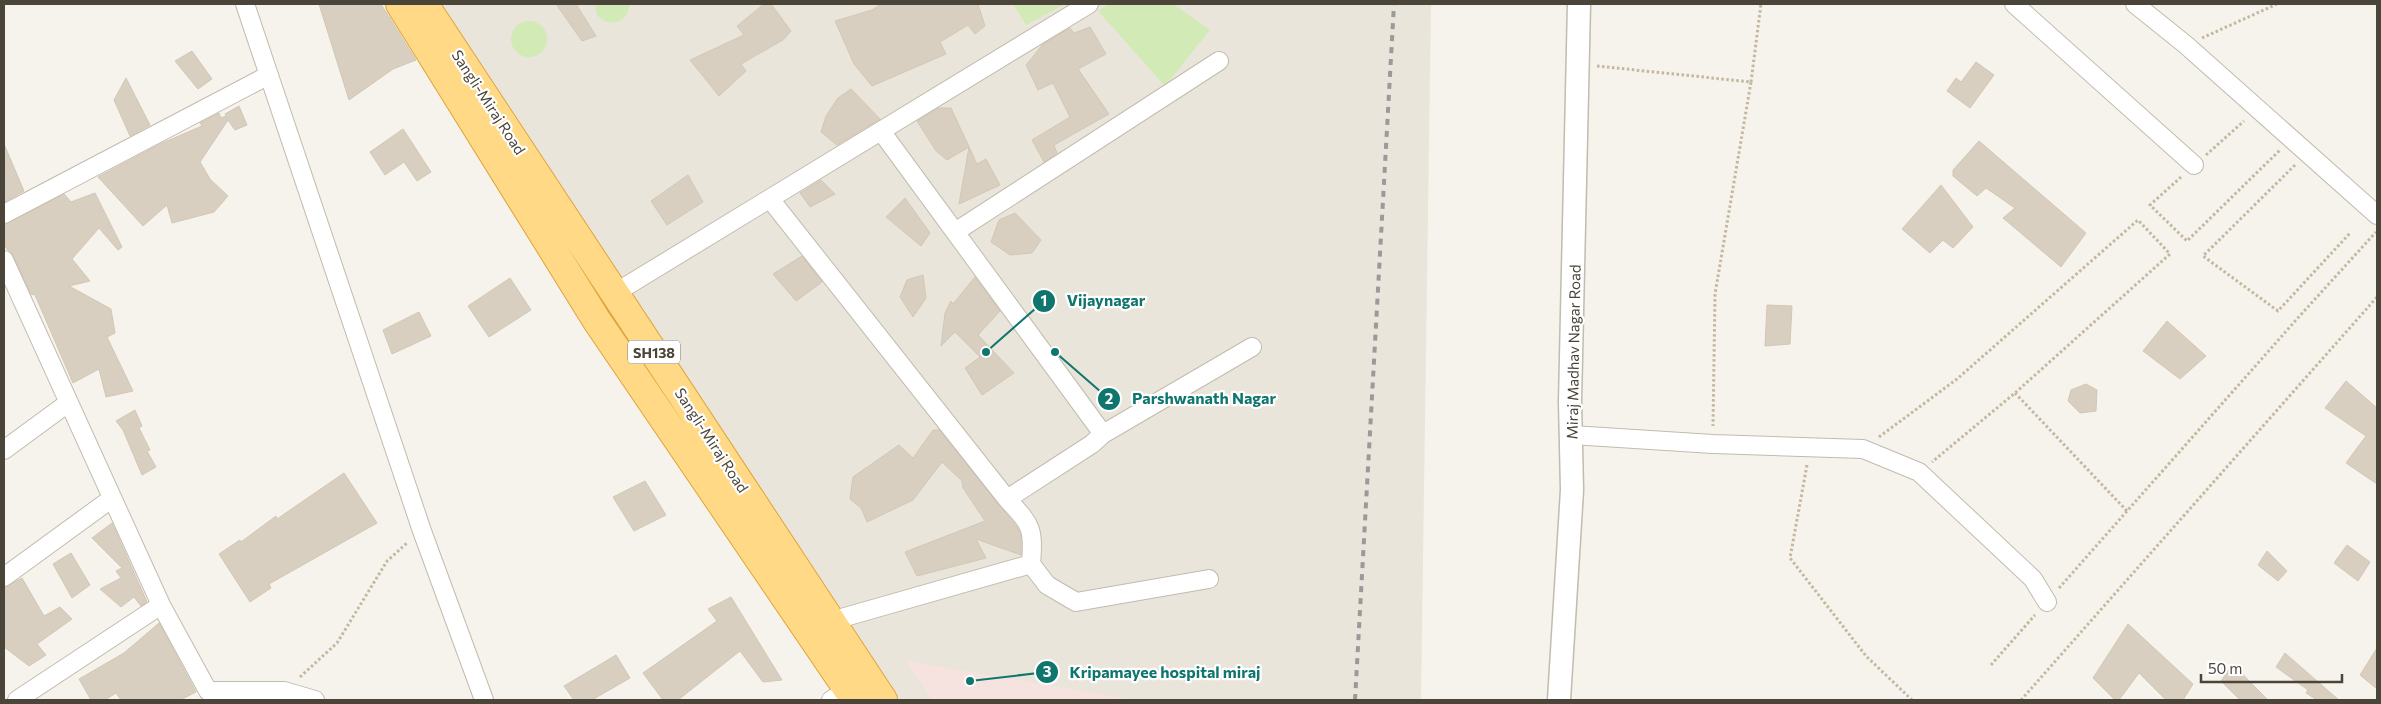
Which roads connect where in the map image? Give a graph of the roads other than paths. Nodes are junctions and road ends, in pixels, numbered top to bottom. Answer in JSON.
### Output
{"nodes":[{"id":1,"x":245,"y":4,"type":"edge"},
{"id":2,"x":400,"y":4,"type":"edge"},
{"id":3,"x":424,"y":4,"type":"edge"},
{"id":4,"x":1089,"y":4,"type":"edge"},
{"id":5,"x":1579,"y":4,"type":"edge"},
{"id":6,"x":2014,"y":4,"type":"edge"},
{"id":7,"x":2135,"y":4,"type":"edge"},
{"id":8,"x":1220,"y":61,"type":"dead end"},
{"id":9,"x":269,"y":75,"type":"junction"},
{"id":10,"x":881,"y":131,"type":"junction"},
{"id":11,"x":2194,"y":165,"type":"road end"},
{"id":12,"x":770,"y":198,"type":"junction"},
{"id":13,"x":4,"y":214,"type":"edge"},
{"id":14,"x":2377,"y":216,"type":"edge"},
{"id":15,"x":955,"y":232,"type":"junction"},
{"id":16,"x":5,"y":267,"type":"edge"},
{"id":17,"x":615,"y":293,"type":"junction"},
{"id":18,"x":1252,"y":347,"type":"dead end"},
{"id":19,"x":68,"y":403,"type":"junction"},
{"id":20,"x":1102,"y":434,"type":"junction"},
{"id":21,"x":1572,"y":435,"type":"junction"},
{"id":22,"x":4,"y":450,"type":"edge"},
{"id":23,"x":111,"y":499,"type":"junction"},
{"id":24,"x":1007,"y":499,"type":"junction"},
{"id":25,"x":1031,"y":564,"type":"junction"},
{"id":26,"x":4,"y":576,"type":"edge"},
{"id":27,"x":1209,"y":579,"type":"dead end"},
{"id":28,"x":2047,"y":602,"type":"road end"},
{"id":29,"x":161,"y":605,"type":"junction"},
{"id":30,"x":831,"y":620,"type":"junction"},
{"id":31,"x":845,"y":697,"type":"edge"},
{"id":32,"x":17,"y":700,"type":"edge"},
{"id":33,"x":315,"y":700,"type":"edge"},
{"id":34,"x":484,"y":700,"type":"edge"},
{"id":35,"x":884,"y":700,"type":"edge"},
{"id":36,"x":1559,"y":700,"type":"edge"}],
"edges":[{"from":1,"to":9,"type":"street"},
{"from":2,"to":31,"type":"highway","name":"Sangli-Miraj Road"},
{"from":3,"to":17,"type":"highway","name":"Sangli-Miraj Road","number":"SH138"},
{"from":4,"to":10,"type":"street"},
{"from":5,"to":21,"type":"street","name":"Miraj Madhav Nagar Road"},
{"from":6,"to":11,"type":"street"},
{"from":7,"to":14,"type":"street"},
{"from":8,"to":15,"type":"street"},
{"from":9,"to":13,"type":"street"},
{"from":9,"to":34,"type":"street"},
{"from":10,"to":12,"type":"street"},
{"from":10,"to":15,"type":"street"},
{"from":12,"to":17,"type":"street"},
{"from":12,"to":24,"type":"street"},
{"from":15,"to":20,"type":"street"},
{"from":16,"to":19,"type":"street"},
{"from":17,"to":30,"type":"highway","name":"Sangli-Miraj Road","number":"SH138"},
{"from":18,"to":20,"type":"street"},
{"from":19,"to":22,"type":"street"},
{"from":19,"to":23,"type":"street"},
{"from":20,"to":24,"type":"street"},
{"from":21,"to":28,"type":"street"},
{"from":21,"to":36,"type":"street","name":"Miraj Madhav Nagar Road"},
{"from":23,"to":26,"type":"street"},
{"from":23,"to":29,"type":"street"},
{"from":24,"to":25,"type":"street"},
{"from":25,"to":27,"type":"street"},
{"from":25,"to":30,"type":"street"},
{"from":29,"to":32,"type":"street"},
{"from":29,"to":33,"type":"street"},
{"from":30,"to":35,"type":"highway","name":"Sangli-Miraj Road","number":"SH138"}]}
